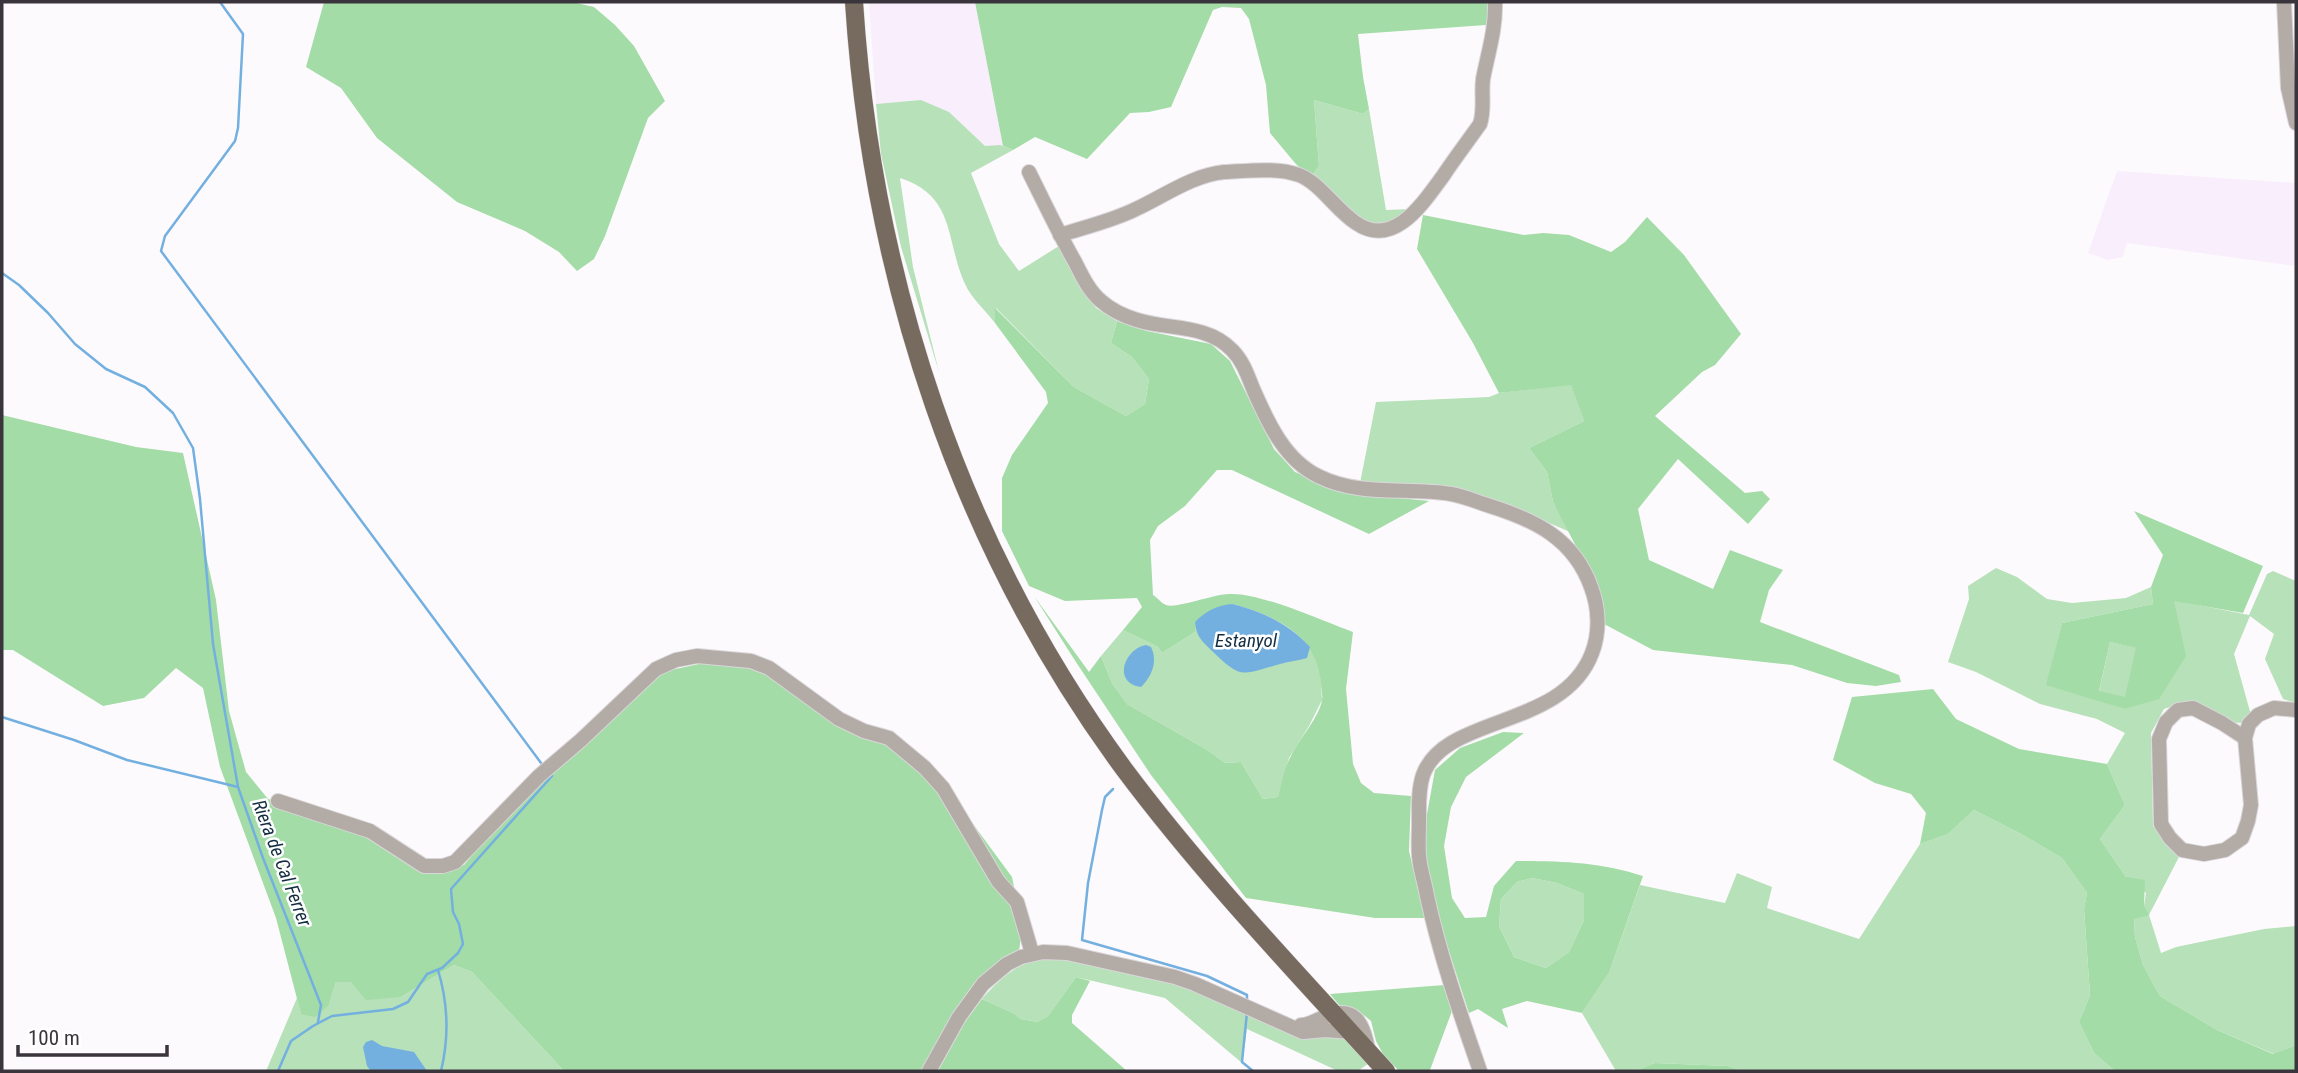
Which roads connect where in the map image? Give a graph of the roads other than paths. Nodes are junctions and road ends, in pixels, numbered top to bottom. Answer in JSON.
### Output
{"nodes":[{"id":1,"x":854,"y":2,"type":"edge"},
{"id":2,"x":1496,"y":2,"type":"edge"},
{"id":3,"x":2284,"y":2,"type":"edge"},
{"id":4,"x":2296,"y":122,"type":"edge"},
{"id":5,"x":1028,"y":172,"type":"dead end"},
{"id":6,"x":1060,"y":235,"type":"junction"},
{"id":7,"x":2296,"y":710,"type":"edge"},
{"id":8,"x":2245,"y":738,"type":"junction"},
{"id":9,"x":278,"y":801,"type":"dead end"},
{"id":10,"x":1032,"y":953,"type":"junction"},
{"id":11,"x":1324,"y":1022,"type":"junction"},
{"id":12,"x":1369,"y":1053,"type":"junction"},
{"id":13,"x":929,"y":1071,"type":"edge"},
{"id":14,"x":1386,"y":1071,"type":"edge"},
{"id":15,"x":1480,"y":1071,"type":"edge"}],
"edges":[{"from":1,"to":11,"type":"main road"},
{"from":2,"to":6,"type":"street"},
{"from":3,"to":4,"type":"street"},
{"from":5,"to":6,"type":"street"},
{"from":6,"to":15,"type":"street"},
{"from":7,"to":8,"type":"street"},
{"from":8,"to":8,"type":"street"},
{"from":9,"to":10,"type":"street"},
{"from":10,"to":11,"type":"street"},
{"from":10,"to":13,"type":"street"},
{"from":11,"to":12,"type":"main road"},
{"from":11,"to":12,"type":"street"},
{"from":12,"to":14,"type":"main road"}]}
